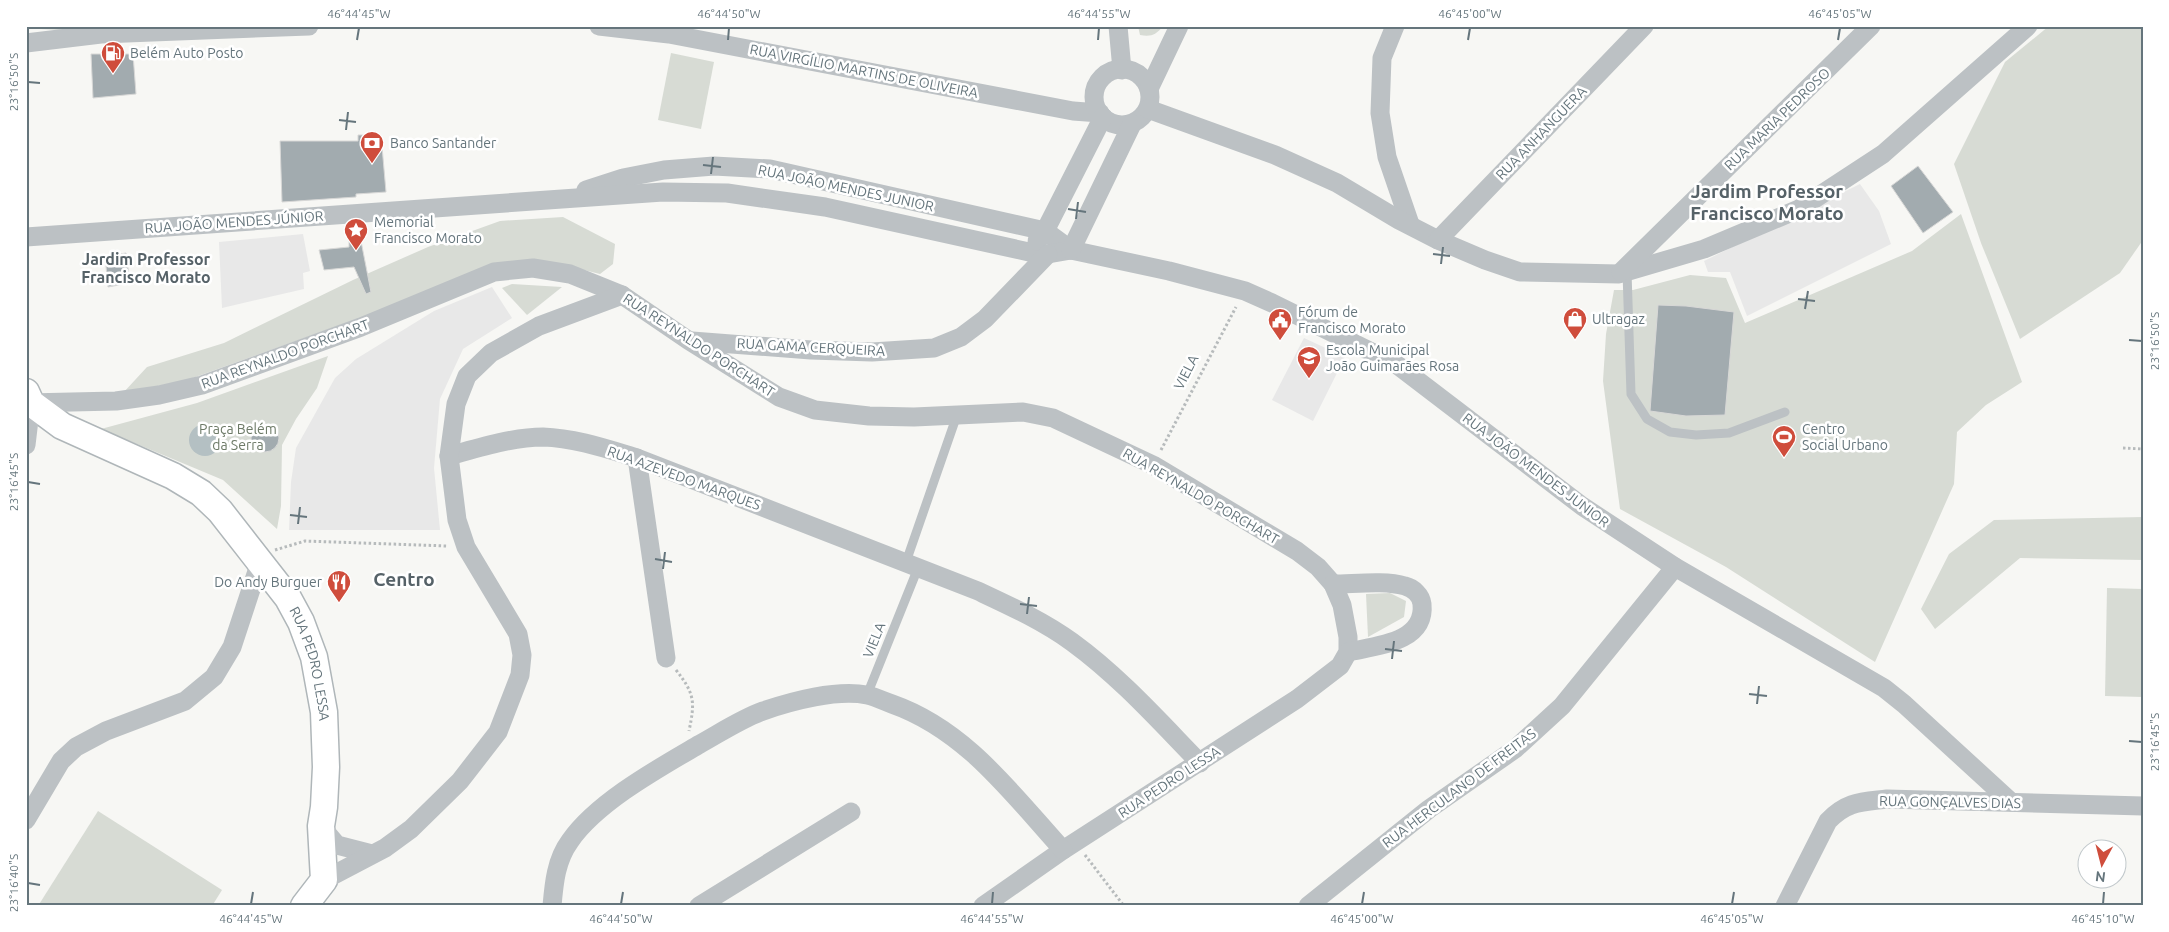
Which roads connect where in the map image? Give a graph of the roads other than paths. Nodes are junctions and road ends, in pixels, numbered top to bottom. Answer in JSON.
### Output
{"nodes":[{"id":1,"x":309,"y":26,"type":"edge"},
{"id":2,"x":599,"y":26,"type":"edge"},
{"id":3,"x":1118,"y":26,"type":"edge"},
{"id":4,"x":1178,"y":26,"type":"edge"},
{"id":5,"x":1395,"y":26,"type":"edge"},
{"id":6,"x":1644,"y":26,"type":"edge"},
{"id":7,"x":1871,"y":26,"type":"edge"},
{"id":8,"x":2028,"y":26,"type":"edge"},
{"id":9,"x":99,"y":30,"type":"edge"},
{"id":10,"x":26,"y":44,"type":"edge"},
{"id":11,"x":1122,"y":70,"type":"junction"},
{"id":12,"x":1149,"y":89,"type":"junction"},
{"id":13,"x":1148,"y":109,"type":"junction"},
{"id":14,"x":1101,"y":115,"type":"junction"},
{"id":15,"x":1132,"y":124,"type":"junction"},
{"id":16,"x":562,"y":198,"type":"junction"},
{"id":17,"x":1410,"y":224,"type":"junction"},
{"id":18,"x":1044,"y":231,"type":"junction"},
{"id":19,"x":26,"y":237,"type":"edge"},
{"id":20,"x":1438,"y":240,"type":"junction"},
{"id":21,"x":1072,"y":250,"type":"junction"},
{"id":22,"x":1029,"y":252,"type":"junction"},
{"id":23,"x":1048,"y":254,"type":"junction"},
{"id":24,"x":1623,"y":273,"type":"junction"},
{"id":25,"x":622,"y":295,"type":"junction"},
{"id":26,"x":688,"y":340,"type":"junction"},
{"id":27,"x":28,"y":399,"type":"edge"},
{"id":28,"x":1785,"y":412,"type":"dead end"},
{"id":29,"x":957,"y":415,"type":"junction"},
{"id":30,"x":27,"y":442,"type":"edge"},
{"id":31,"x":449,"y":456,"type":"junction"},
{"id":32,"x":637,"y":458,"type":"junction"},
{"id":33,"x":257,"y":558,"type":"junction"},
{"id":34,"x":912,"y":565,"type":"junction"},
{"id":35,"x":1675,"y":567,"type":"junction"},
{"id":36,"x":1332,"y":584,"type":"junction"},
{"id":37,"x":1348,"y":652,"type":"junction"},
{"id":38,"x":666,"y":658,"type":"road end"},
{"id":39,"x":867,"y":695,"type":"junction"},
{"id":40,"x":1200,"y":763,"type":"junction"},
{"id":41,"x":2011,"y":802,"type":"junction"},
{"id":42,"x":2143,"y":806,"type":"edge"},
{"id":43,"x":851,"y":812,"type":"dead end"},
{"id":44,"x":26,"y":820,"type":"edge"},
{"id":45,"x":321,"y":826,"type":"junction"},
{"id":46,"x":1069,"y":846,"type":"junction"},
{"id":47,"x":372,"y":854,"type":"junction"},
{"id":48,"x":324,"y":880,"type":"junction"},
{"id":49,"x":304,"y":906,"type":"edge"},
{"id":50,"x":552,"y":906,"type":"edge"},
{"id":51,"x":699,"y":906,"type":"edge"},
{"id":52,"x":983,"y":906,"type":"edge"},
{"id":53,"x":1308,"y":906,"type":"edge"},
{"id":54,"x":1785,"y":906,"type":"edge"}],
"edges":[{"from":1,"to":9,"type":"street"},
{"from":2,"to":14,"type":"street","name":"RUA VIRGÍLIO MARTINS DE OLIVEIRA"},
{"from":3,"to":11,"type":"street"},
{"from":4,"to":12,"type":"street"},
{"from":5,"to":17,"type":"street"},
{"from":6,"to":20,"type":"street","name":"RUA ANHANGUERA"},
{"from":7,"to":24,"type":"street","name":"RUA MARIA PEDROSO"},
{"from":8,"to":24,"type":"street"},
{"from":9,"to":10,"type":"street"},
{"from":11,"to":12,"type":"street"},
{"from":11,"to":14,"type":"street"},
{"from":12,"to":13,"type":"street"},
{"from":13,"to":15,"type":"street"},
{"from":13,"to":17,"type":"street"},
{"from":14,"to":15,"type":"street"},
{"from":14,"to":18,"type":"street"},
{"from":15,"to":21,"type":"street"},
{"from":16,"to":18,"type":"street","name":"RUA JOÃO MENDES JUNIOR"},
{"from":16,"to":19,"type":"street","name":"RUA JOÃO MENDES JÚNIOR"},
{"from":16,"to":22,"type":"street","name":"RUA JOÃO MENDES JUNIOR"},
{"from":17,"to":20,"type":"street"},
{"from":18,"to":21,"type":"street","name":"RUA JOÃO MENDES JUNIOR"},
{"from":18,"to":22,"type":"street"},
{"from":20,"to":24,"type":"street"},
{"from":21,"to":23,"type":"street","name":"RUA JOÃO MENDES JUNIOR"},
{"from":21,"to":35,"type":"street","name":"RUA JOÃO MENDES JUNIOR"},
{"from":22,"to":23,"type":"street","name":"RUA JOÃO MENDES JUNIOR"},
{"from":23,"to":26,"type":"street","name":"RUA GAMA CERQUEIRA"},
{"from":24,"to":28,"type":"lane"},
{"from":25,"to":26,"type":"street","name":"RUA REYNALDO PORCHART"},
{"from":25,"to":27,"type":"street","name":"RUA REYNALDO PORCHART"},
{"from":25,"to":31,"type":"street"},
{"from":26,"to":29,"type":"street","name":"RUA REYNALDO PORCHART"},
{"from":27,"to":30,"type":"street"},
{"from":27,"to":33,"type":"main road","name":"RUA PEDRO LESSA"},
{"from":29,"to":34,"type":"lane","name":"VIELA"},
{"from":29,"to":36,"type":"street","name":"RUA REYNALDO PORCHART"},
{"from":31,"to":32,"type":"street","name":"RUA AZEVEDO MARQUES"},
{"from":31,"to":47,"type":"street"},
{"from":32,"to":34,"type":"street","name":"RUA AZEVEDO MARQUES"},
{"from":32,"to":38,"type":"street"},
{"from":33,"to":44,"type":"street"},
{"from":33,"to":45,"type":"main road","name":"RUA PEDRO LESSA"},
{"from":34,"to":39,"type":"lane","name":"VIELA"},
{"from":34,"to":40,"type":"street","name":"RUA AZEVEDO MARQUES"},
{"from":35,"to":41,"type":"street","name":"RUA JOÃO MENDES JUNIOR"},
{"from":35,"to":53,"type":"street","name":"RUA HERCULANO DE FREITAS"},
{"from":36,"to":37,"type":"street","name":"RUA REYNALDO PORCHART"},
{"from":36,"to":37,"type":"street"},
{"from":37,"to":40,"type":"street","name":"RUA PEDRO LESSA"},
{"from":39,"to":46,"type":"street"},
{"from":39,"to":50,"type":"street"},
{"from":40,"to":46,"type":"street","name":"RUA PEDRO LESSA"},
{"from":41,"to":42,"type":"street","name":"RUA GONÇALVES DIAS"},
{"from":41,"to":54,"type":"street","name":"RUA GONÇALVES DIAS"},
{"from":43,"to":51,"type":"street"},
{"from":45,"to":47,"type":"street"},
{"from":45,"to":48,"type":"main road","name":"RUA PEDRO LESSA"},
{"from":46,"to":52,"type":"street","name":"RUA PEDRO LESSA"},
{"from":47,"to":48,"type":"street"},
{"from":48,"to":49,"type":"main road"}]}
